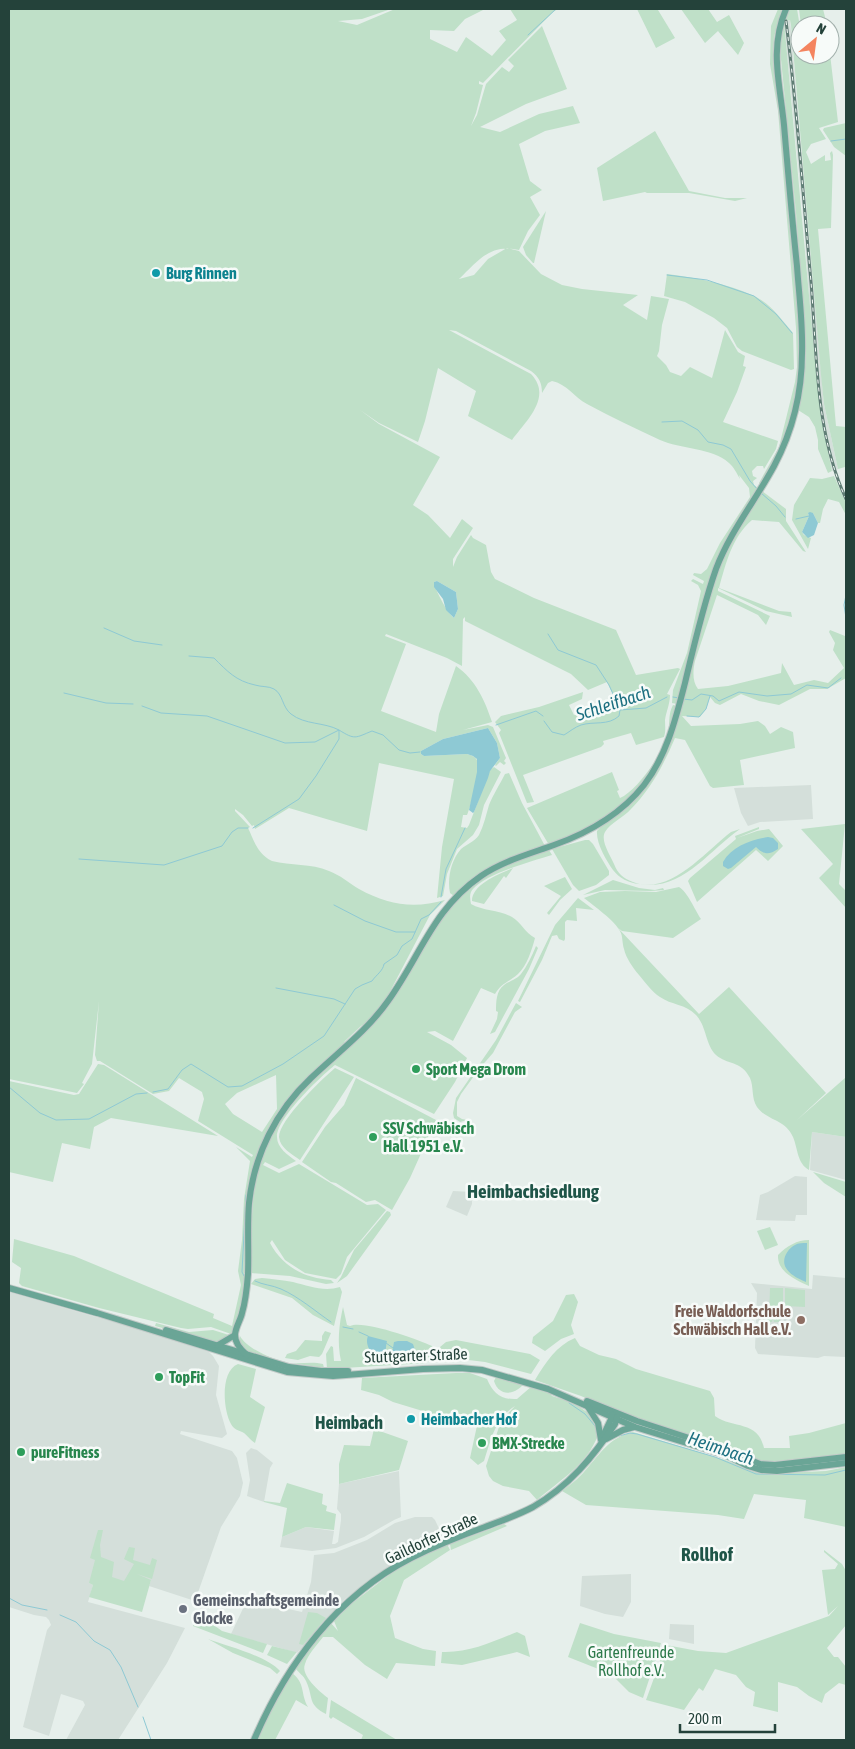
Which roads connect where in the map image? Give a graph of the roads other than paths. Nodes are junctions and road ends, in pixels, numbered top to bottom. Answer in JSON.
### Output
{"nodes":[{"id":1,"x":786,"y":9,"type":"edge"},
{"id":2,"x":9,"y":1288,"type":"edge"},
{"id":3,"x":97,"y":1313,"type":"junction"},
{"id":4,"x":235,"y":1336,"type":"junction"},
{"id":5,"x":218,"y":1345,"type":"junction"},
{"id":6,"x":231,"y":1346,"type":"dead end"},
{"id":7,"x":247,"y":1355,"type":"junction"},
{"id":8,"x":585,"y":1404,"type":"junction"},
{"id":9,"x":615,"y":1417,"type":"junction"},
{"id":10,"x":634,"y":1427,"type":"junction"},
{"id":11,"x":601,"y":1442,"type":"junction"},
{"id":12,"x":846,"y":1456,"type":"edge"},
{"id":13,"x":846,"y":1463,"type":"edge"},
{"id":14,"x":254,"y":1740,"type":"edge"}],
"edges":[{"from":1,"to":4,"type":"main road"},
{"from":2,"to":3,"type":"main road","name":"Stuttgarter Straße"},
{"from":3,"to":5,"type":"main road","name":"Stuttgarter Straße"},
{"from":3,"to":8,"type":"main road","name":"Stuttgarter Straße"},
{"from":4,"to":5,"type":"main road"},
{"from":4,"to":6,"type":"main road"},
{"from":4,"to":7,"type":"main road"},
{"from":5,"to":7,"type":"main road","name":"Stuttgarter Straße"},
{"from":7,"to":9,"type":"main road","name":"Stuttgarter Straße"},
{"from":8,"to":9,"type":"main road","name":"Stuttgarter Straße"},
{"from":8,"to":11,"type":"main road"},
{"from":9,"to":10,"type":"main road"},
{"from":9,"to":11,"type":"main road","name":"Gaildorfer Straße"},
{"from":9,"to":12,"type":"main road","name":"Stuttgarter Straße"},
{"from":10,"to":11,"type":"main road"},
{"from":10,"to":13,"type":"main road"},
{"from":11,"to":14,"type":"main road","name":"Gaildorfer Straße"}]}
